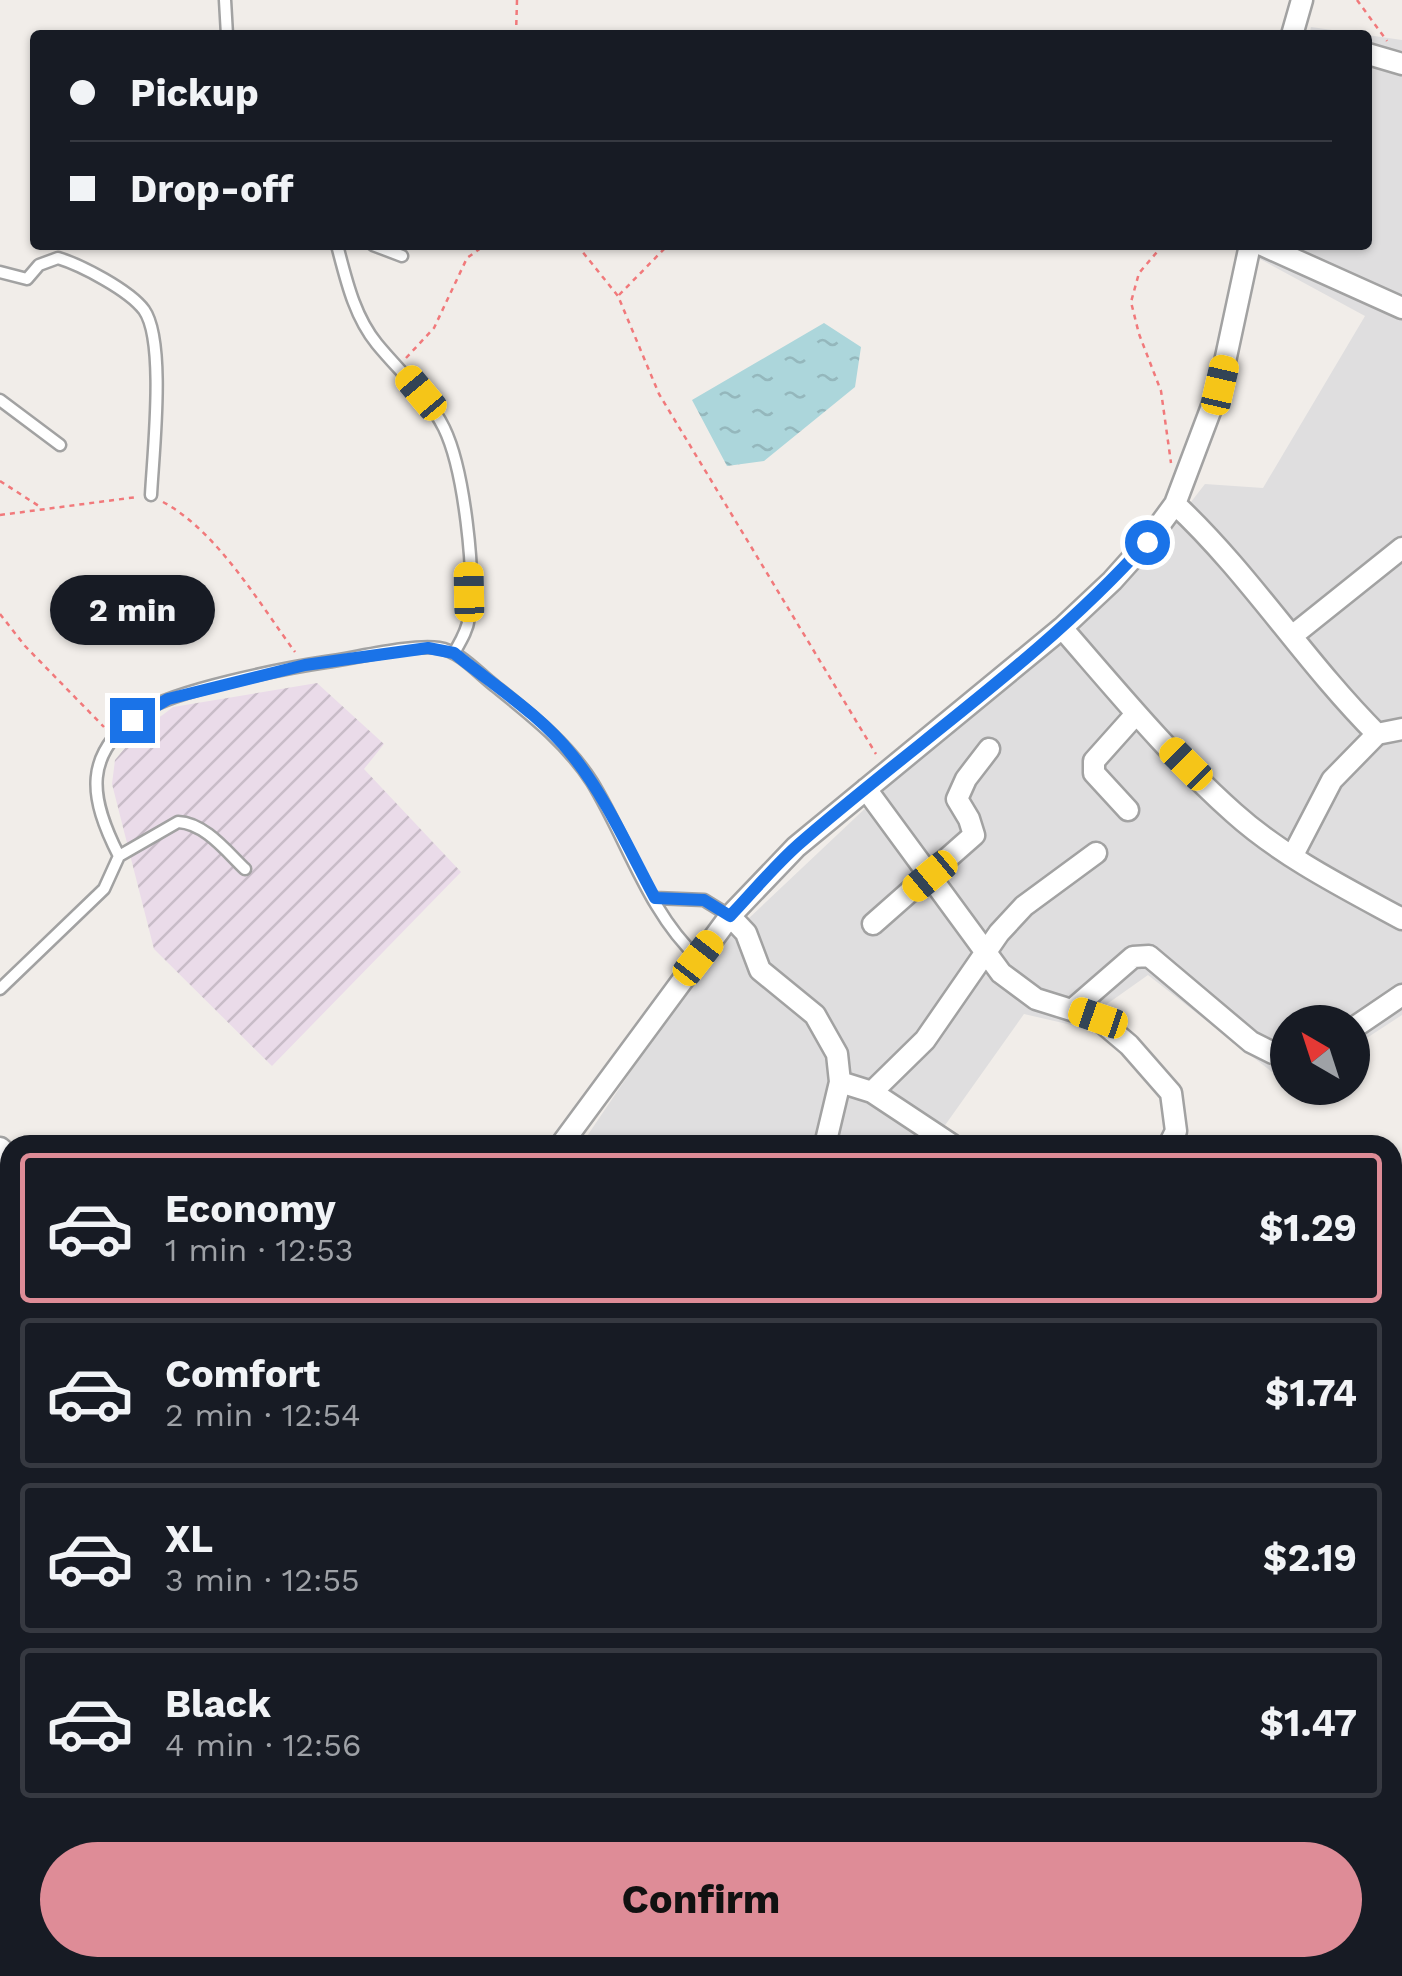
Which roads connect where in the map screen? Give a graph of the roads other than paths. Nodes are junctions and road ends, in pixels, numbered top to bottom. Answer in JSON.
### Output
{"nodes":[{"id":1,"x":226,"y":0,"type":"edge"},
{"id":2,"x":1302,"y":0,"type":"edge"},
{"id":3,"x":227,"y":30,"type":"edge"},
{"id":4,"x":1293,"y":30,"type":"edge"},
{"id":5,"x":339,"y":250,"type":"edge"},
{"id":6,"x":386,"y":250,"type":"edge"},
{"id":7,"x":1249,"y":250,"type":"edge"},
{"id":8,"x":1273,"y":250,"type":"edge"},
{"id":9,"x":402,"y":256,"type":"dead end"},
{"id":10,"x":0,"y":272,"type":"edge"},
{"id":11,"x":1402,"y":308,"type":"edge"},
{"id":12,"x":0,"y":400,"type":"edge"},
{"id":13,"x":60,"y":445,"type":"dead end"},
{"id":14,"x":151,"y":495,"type":"road end"},
{"id":15,"x":1175,"y":504,"type":"junction"},
{"id":16,"x":1402,"y":548,"type":"edge"},
{"id":17,"x":1062,"y":628,"type":"junction"},
{"id":18,"x":1292,"y":636,"type":"junction"},
{"id":19,"x":454,"y":653,"type":"junction"},
{"id":20,"x":1136,"y":714,"type":"junction"},
{"id":21,"x":1402,"y":729,"type":"edge"},
{"id":22,"x":1377,"y":734,"type":"junction"},
{"id":23,"x":988,"y":749,"type":"dead end"},
{"id":24,"x":866,"y":789,"type":"junction"},
{"id":25,"x":1128,"y":810,"type":"dead end"},
{"id":26,"x":1096,"y":853,"type":"dead end"},
{"id":27,"x":1293,"y":855,"type":"junction"},
{"id":28,"x":119,"y":856,"type":"junction"},
{"id":29,"x":246,"y":869,"type":"dead end"},
{"id":30,"x":930,"y":876,"type":"junction"},
{"id":31,"x":655,"y":898,"type":"junction"},
{"id":32,"x":730,"y":916,"type":"junction"},
{"id":33,"x":1402,"y":919,"type":"edge"},
{"id":34,"x":874,"y":924,"type":"dead end"},
{"id":35,"x":986,"y":952,"type":"junction"},
{"id":36,"x":698,"y":958,"type":"junction"},
{"id":37,"x":0,"y":989,"type":"edge"},
{"id":38,"x":1402,"y":995,"type":"edge"},
{"id":39,"x":1073,"y":1010,"type":"junction"},
{"id":40,"x":1370,"y":1017,"type":"edge"},
{"id":41,"x":1270,"y":1052,"type":"edge"},
{"id":42,"x":840,"y":1082,"type":"junction"},
{"id":43,"x":872,"y":1092,"type":"junction"},
{"id":44,"x":568,"y":1135,"type":"edge"},
{"id":45,"x":827,"y":1135,"type":"edge"},
{"id":46,"x":937,"y":1135,"type":"edge"},
{"id":47,"x":1174,"y":1135,"type":"edge"}],
"edges":[{"from":1,"to":3,"type":"lane"},
{"from":2,"to":4,"type":"street"},
{"from":5,"to":19,"type":"lane"},
{"from":6,"to":9,"type":"lane"},
{"from":7,"to":15,"type":"street"},
{"from":8,"to":11,"type":"street"},
{"from":10,"to":14,"type":"lane"},
{"from":12,"to":13,"type":"lane"},
{"from":15,"to":17,"type":"street"},
{"from":15,"to":18,"type":"street"},
{"from":16,"to":18,"type":"street"},
{"from":17,"to":20,"type":"street"},
{"from":17,"to":24,"type":"street"},
{"from":18,"to":22,"type":"street"},
{"from":19,"to":28,"type":"lane"},
{"from":19,"to":31,"type":"lane"},
{"from":20,"to":25,"type":"street"},
{"from":20,"to":27,"type":"street"},
{"from":21,"to":22,"type":"street"},
{"from":22,"to":27,"type":"street"},
{"from":23,"to":30,"type":"street"},
{"from":24,"to":30,"type":"street"},
{"from":24,"to":32,"type":"street"},
{"from":26,"to":35,"type":"street"},
{"from":27,"to":33,"type":"street"},
{"from":28,"to":29,"type":"lane"},
{"from":28,"to":37,"type":"lane"},
{"from":30,"to":34,"type":"street"},
{"from":30,"to":35,"type":"street"},
{"from":31,"to":32,"type":"lane"},
{"from":31,"to":36,"type":"lane"},
{"from":32,"to":36,"type":"street"},
{"from":32,"to":42,"type":"street"},
{"from":35,"to":39,"type":"street"},
{"from":35,"to":43,"type":"street"},
{"from":36,"to":44,"type":"street"},
{"from":38,"to":40,"type":"street"},
{"from":39,"to":41,"type":"street"},
{"from":39,"to":47,"type":"street"},
{"from":42,"to":43,"type":"street"},
{"from":42,"to":45,"type":"street"},
{"from":43,"to":46,"type":"street"}]}
